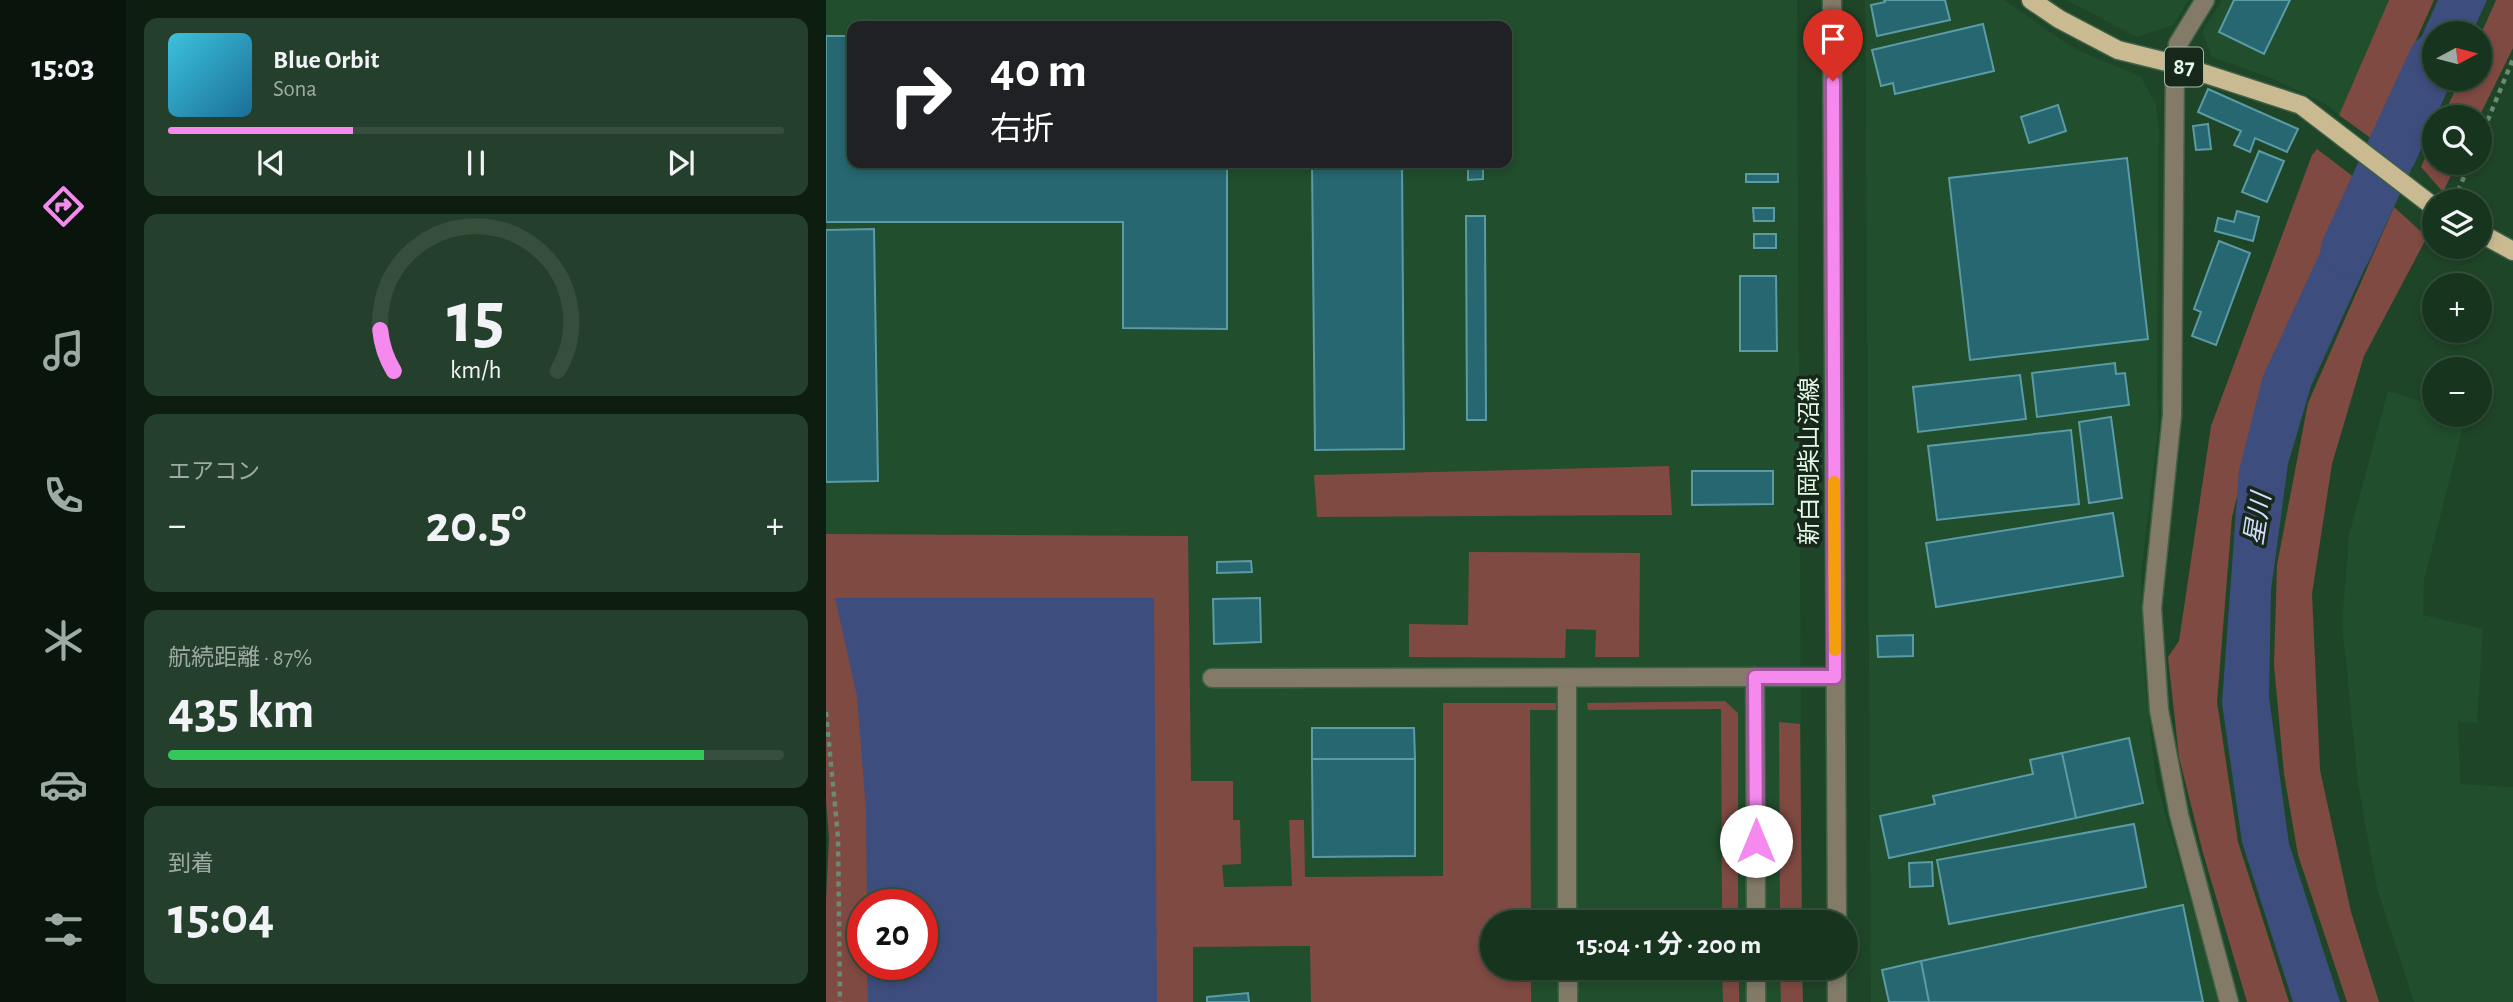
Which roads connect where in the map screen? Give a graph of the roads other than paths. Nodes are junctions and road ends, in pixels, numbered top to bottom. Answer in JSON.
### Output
{"nodes":[{"id":1,"x":1832,"y":0,"type":"edge"},
{"id":2,"x":2031,"y":0,"type":"edge"},
{"id":3,"x":2206,"y":0,"type":"edge"},
{"id":4,"x":2175,"y":64,"type":"junction"},
{"id":5,"x":2422,"y":198,"type":"edge"},
{"id":6,"x":2492,"y":240,"type":"edge"},
{"id":7,"x":2513,"y":251,"type":"edge"},
{"id":8,"x":1755,"y":677,"type":"junction"},
{"id":9,"x":1835,"y":677,"type":"junction"},
{"id":10,"x":1212,"y":678,"type":"dead end"},
{"id":11,"x":1567,"y":678,"type":"junction"},
{"id":12,"x":1567,"y":910,"type":"edge"},
{"id":13,"x":1756,"y":910,"type":"edge"},
{"id":14,"x":1837,"y":910,"type":"edge"},
{"id":15,"x":1567,"y":980,"type":"edge"},
{"id":16,"x":1756,"y":980,"type":"edge"},
{"id":17,"x":1837,"y":980,"type":"edge"},
{"id":18,"x":1568,"y":1002,"type":"edge"},
{"id":19,"x":1756,"y":1002,"type":"edge"},
{"id":20,"x":1837,"y":1002,"type":"edge"},
{"id":21,"x":2229,"y":1002,"type":"edge"}],
"edges":[{"from":1,"to":9,"type":"street","name":"新白岡柴山沼線"},
{"from":2,"to":4,"type":"main road","number":"87"},
{"from":3,"to":4,"type":"street"},
{"from":4,"to":5,"type":"main road","number":"87"},
{"from":4,"to":21,"type":"street"},
{"from":6,"to":7,"type":"main road"},
{"from":8,"to":9,"type":"street"},
{"from":8,"to":11,"type":"street"},
{"from":8,"to":13,"type":"street"},
{"from":9,"to":14,"type":"street","name":"新白岡柴山沼線"},
{"from":10,"to":11,"type":"street"},
{"from":11,"to":12,"type":"street"},
{"from":15,"to":18,"type":"street"},
{"from":16,"to":19,"type":"street"},
{"from":17,"to":20,"type":"street"}]}
